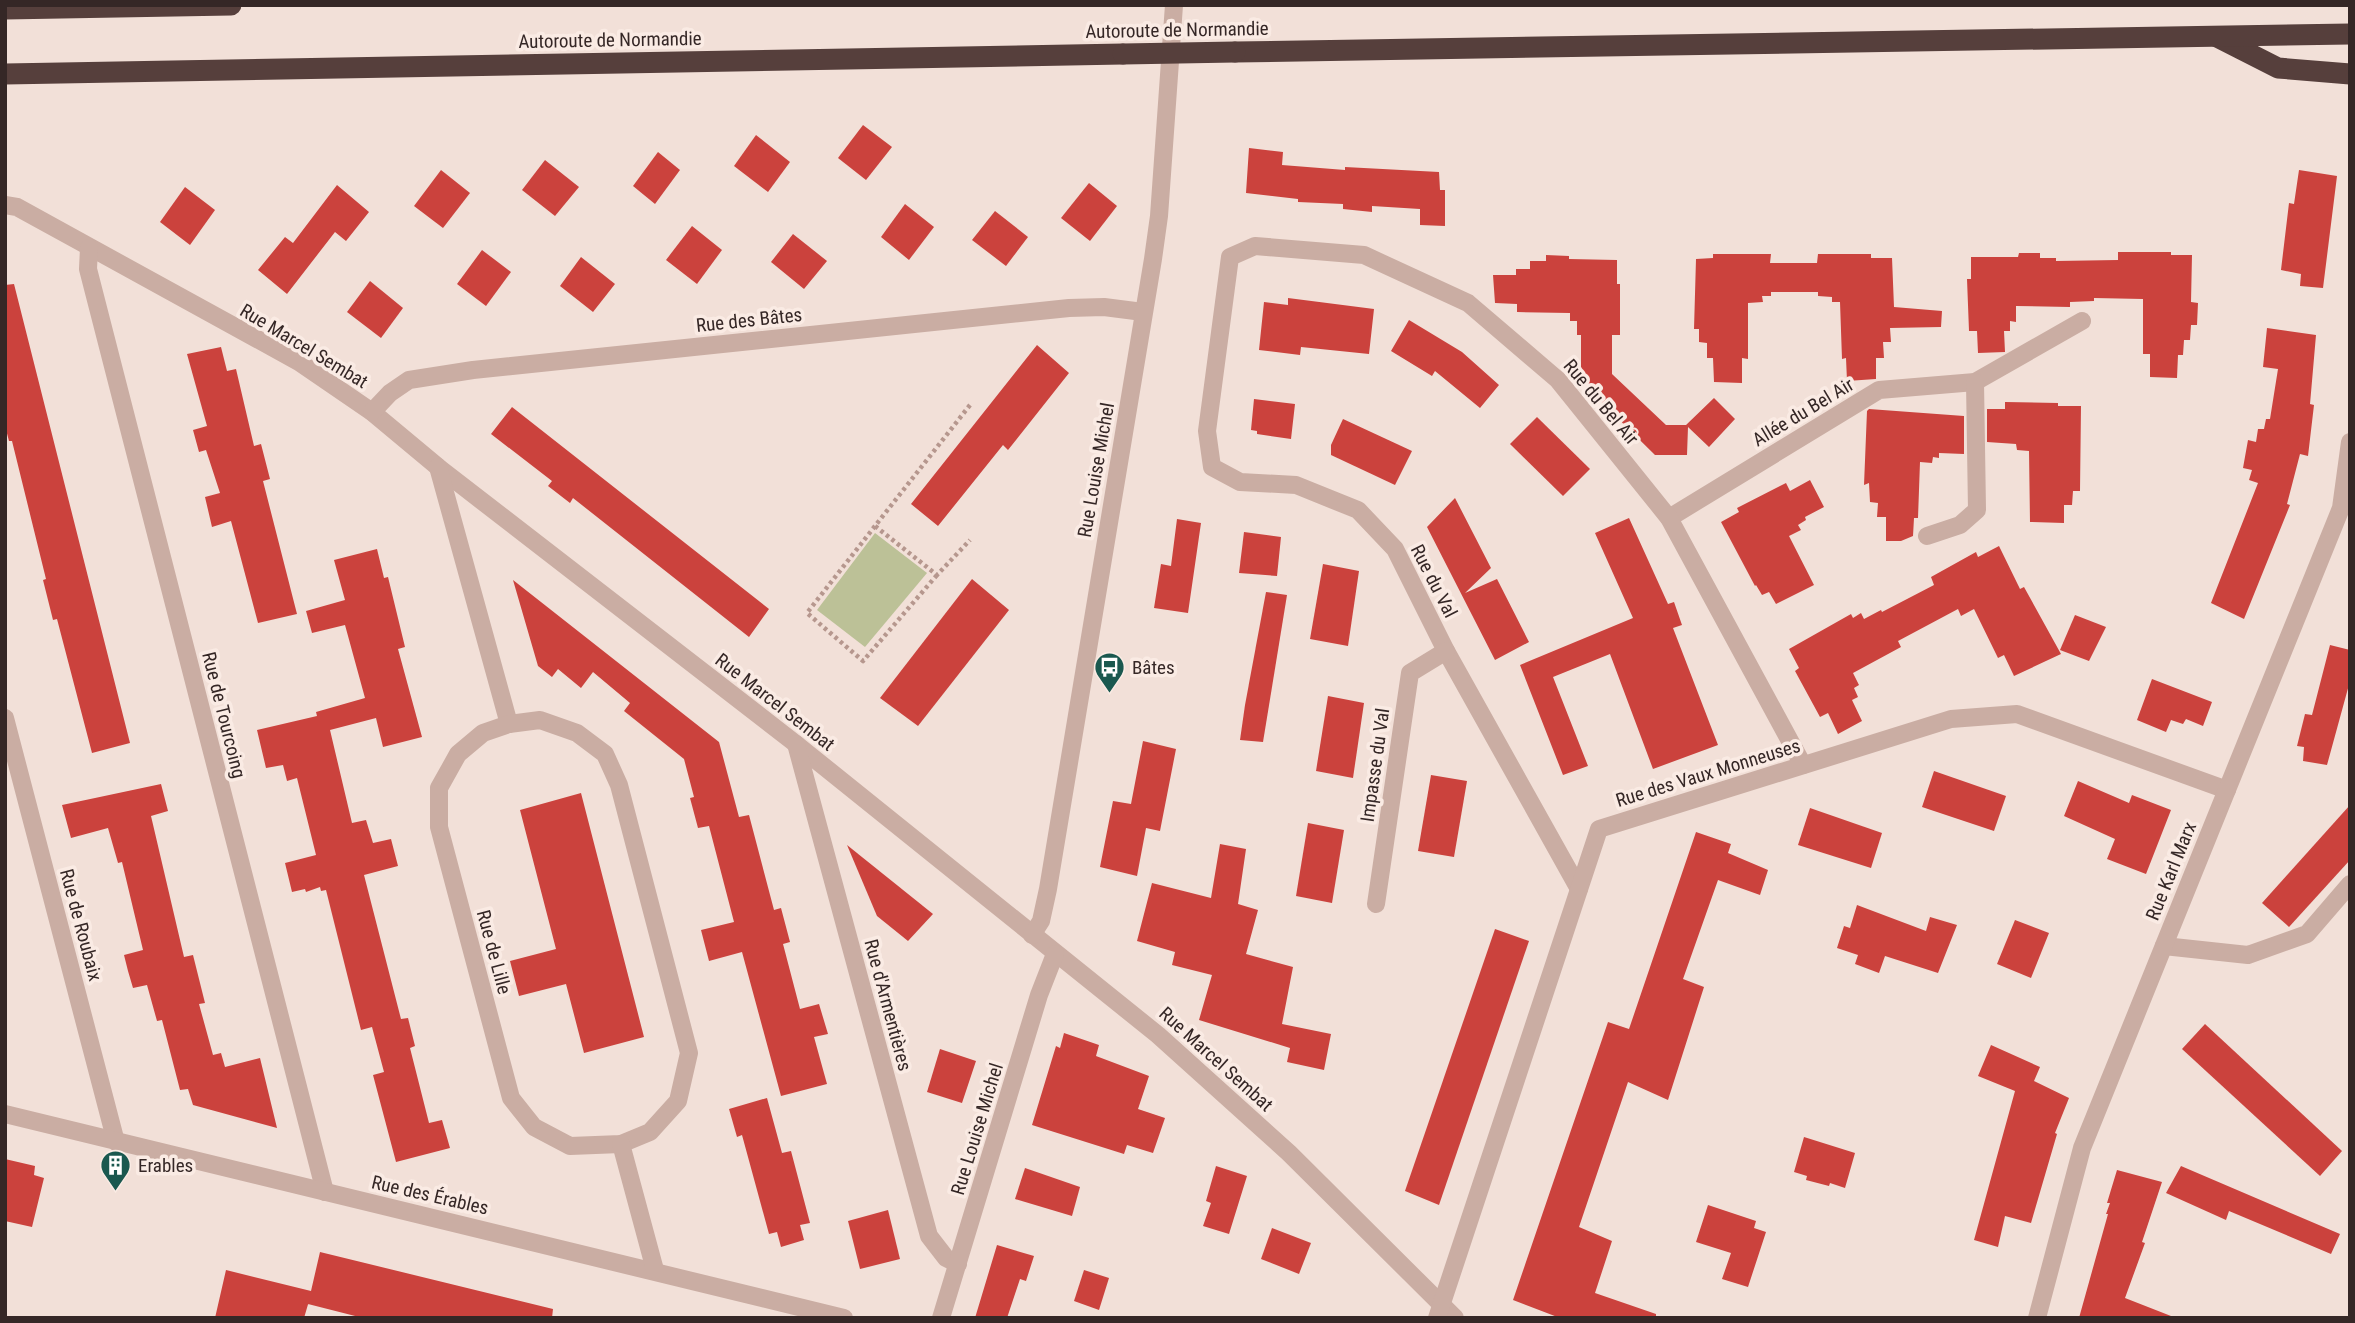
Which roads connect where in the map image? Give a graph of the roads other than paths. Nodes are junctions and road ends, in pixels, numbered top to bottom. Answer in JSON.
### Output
{"nodes":[{"id":1,"x":231,"y":5,"type":"edge"},
{"id":2,"x":1174,"y":5,"type":"edge"},
{"id":3,"x":5,"y":9,"type":"edge"},
{"id":4,"x":2350,"y":34,"type":"edge"},
{"id":5,"x":2212,"y":35,"type":"junction"},
{"id":6,"x":5,"y":74,"type":"edge"},
{"id":7,"x":2350,"y":74,"type":"edge"},
{"id":8,"x":5,"y":205,"type":"edge"},
{"id":9,"x":89,"y":248,"type":"junction"},
{"id":10,"x":1230,"y":257,"type":"joint"},
{"id":11,"x":1143,"y":312,"type":"junction"},
{"id":12,"x":2082,"y":321,"type":"dead end"},
{"id":13,"x":1975,"y":382,"type":"junction"},
{"id":14,"x":372,"y":412,"type":"junction"},
{"id":15,"x":2350,"y":442,"type":"edge"},
{"id":16,"x":439,"y":467,"type":"junction"},
{"id":17,"x":1669,"y":518,"type":"junction"},
{"id":18,"x":1927,"y":536,"type":"dead end"},
{"id":19,"x":1446,"y":651,"type":"junction"},
{"id":20,"x":5,"y":718,"type":"edge"},
{"id":21,"x":509,"y":724,"type":"junction"},
{"id":22,"x":796,"y":744,"type":"junction"},
{"id":23,"x":1803,"y":765,"type":"junction"},
{"id":24,"x":2227,"y":790,"type":"junction"},
{"id":25,"x":2350,"y":884,"type":"edge"},
{"id":26,"x":1579,"y":889,"type":"junction"},
{"id":27,"x":1376,"y":904,"type":"dead end"},
{"id":28,"x":1032,"y":936,"type":"junction"},
{"id":29,"x":2164,"y":946,"type":"junction"},
{"id":30,"x":1055,"y":954,"type":"junction"},
{"id":31,"x":5,"y":1114,"type":"edge"},
{"id":32,"x":116,"y":1142,"type":"junction"},
{"id":33,"x":621,"y":1144,"type":"junction"},
{"id":34,"x":325,"y":1192,"type":"junction"},
{"id":35,"x":958,"y":1264,"type":"junction"},
{"id":36,"x":655,"y":1270,"type":"junction"},
{"id":37,"x":1445,"y":1313,"type":"edge"},
{"id":38,"x":844,"y":1318,"type":"edge"},
{"id":39,"x":941,"y":1318,"type":"edge"},
{"id":40,"x":2037,"y":1318,"type":"edge"}],
"edges":[{"from":1,"to":3,"type":"highway"},
{"from":2,"to":11,"type":"street","name":"Rue Louise Michel"},
{"from":4,"to":5,"type":"highway","name":"Autoroute de Normandie"},
{"from":5,"to":6,"type":"highway","name":"Autoroute de Normandie","bridge":true},
{"from":5,"to":7,"type":"highway"},
{"from":8,"to":9,"type":"street","name":"Rue Marcel Sembat"},
{"from":9,"to":14,"type":"street","name":"Rue Marcel Sembat"},
{"from":9,"to":34,"type":"street","name":"Rue de Tourcoing"},
{"from":10,"to":17,"type":"street","name":"Rue du Bel Air"},
{"from":10,"to":19,"type":"street","name":"Rue du Val"},
{"from":11,"to":14,"type":"street","name":"Rue des Bâtes"},
{"from":11,"to":28,"type":"street","name":"Rue Louise Michel"},
{"from":12,"to":13,"type":"street","name":"Allée du Bel Air"},
{"from":13,"to":17,"type":"street","name":"Allée du Bel Air"},
{"from":13,"to":18,"type":"street"},
{"from":14,"to":16,"type":"street","name":"Rue Marcel Sembat"},
{"from":15,"to":24,"type":"street","name":"Rue Karl Marx"},
{"from":16,"to":21,"type":"street"},
{"from":16,"to":22,"type":"street","name":"Rue Marcel Sembat"},
{"from":17,"to":23,"type":"street","name":"Rue du Bel Air"},
{"from":19,"to":26,"type":"street","name":"Rue du Val"},
{"from":19,"to":27,"type":"street","name":"Impasse du Val"},
{"from":20,"to":32,"type":"street","name":"Rue de Roubaix"},
{"from":21,"to":33,"type":"street","name":"Rue de Lille"},
{"from":21,"to":33,"type":"street","name":"Rue de Lille"},
{"from":22,"to":28,"type":"street","name":"Rue Marcel Sembat"},
{"from":22,"to":35,"type":"street","name":"Rue d'Armentières"},
{"from":23,"to":24,"type":"street","name":"Rue des Vaux Monneuses"},
{"from":23,"to":26,"type":"street","name":"Rue des Vaux Monneuses"},
{"from":24,"to":29,"type":"street","name":"Rue Karl Marx"},
{"from":25,"to":29,"type":"street"},
{"from":26,"to":37,"type":"street","name":"Rue des Vaux Monneuses"},
{"from":28,"to":30,"type":"street","name":"Rue Marcel Sembat"},
{"from":29,"to":40,"type":"street","name":"Rue Karl Marx"},
{"from":30,"to":35,"type":"street","name":"Rue Louise Michel"},
{"from":30,"to":37,"type":"street","name":"Rue Marcel Sembat"},
{"from":31,"to":32,"type":"street","name":"Rue des Érables"},
{"from":32,"to":34,"type":"street","name":"Rue des Érables"},
{"from":33,"to":36,"type":"street"},
{"from":34,"to":36,"type":"street","name":"Rue des Érables"},
{"from":35,"to":39,"type":"street","name":"Rue Louise Michel"},
{"from":36,"to":38,"type":"street","name":"Rue des Érables"}]}
